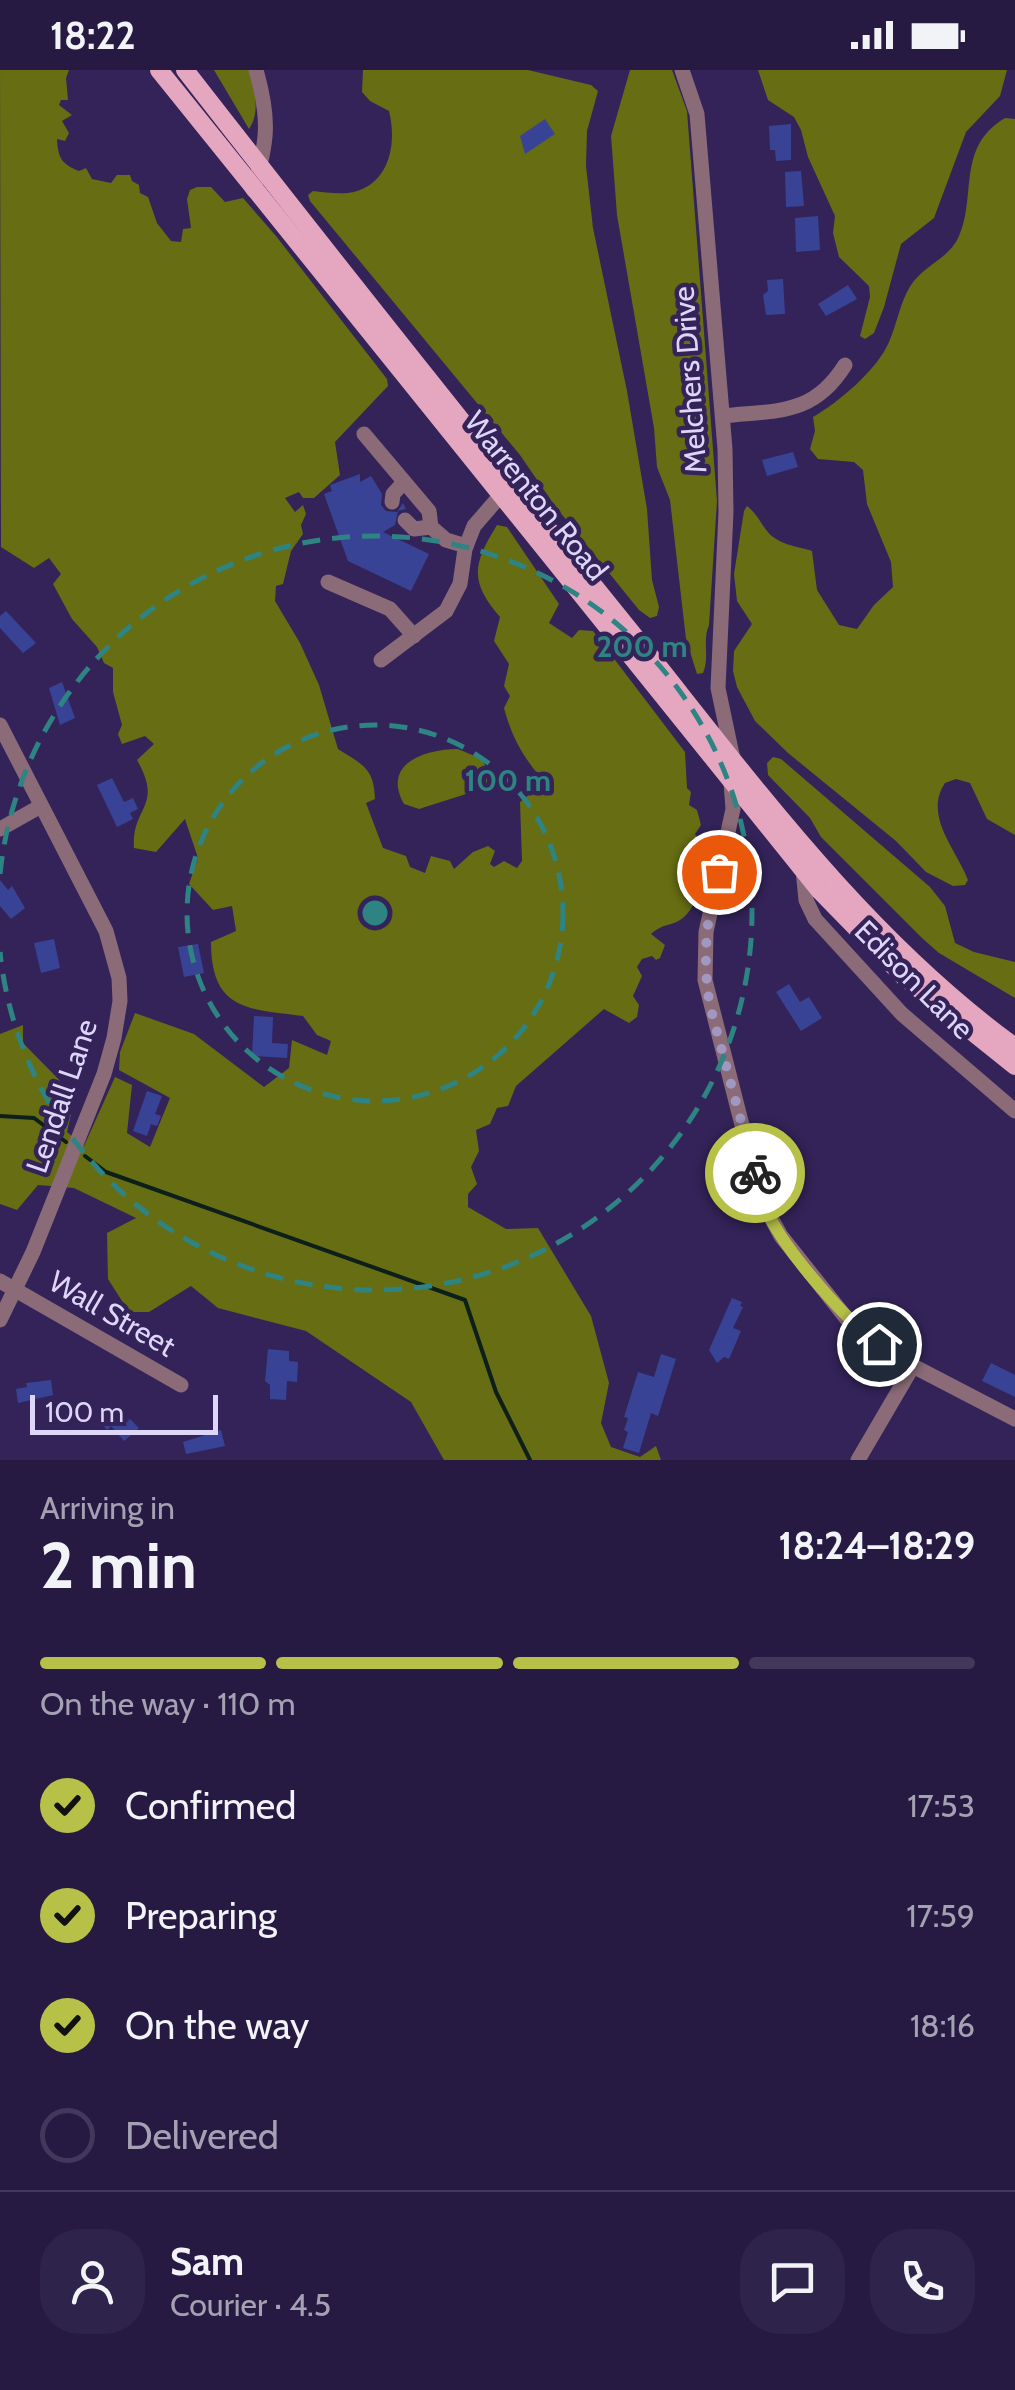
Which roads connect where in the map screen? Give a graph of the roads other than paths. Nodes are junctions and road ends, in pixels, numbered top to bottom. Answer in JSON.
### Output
{"nodes":[{"id":1,"x":160,"y":70,"type":"edge"},
{"id":2,"x":185,"y":70,"type":"edge"},
{"id":3,"x":256,"y":70,"type":"edge"},
{"id":4,"x":682,"y":70,"type":"edge"},
{"id":5,"x":260,"y":166,"type":"junction"},
{"id":6,"x":253,"y":190,"type":"junction"},
{"id":7,"x":845,"y":366,"type":"dead end"},
{"id":8,"x":723,"y":416,"type":"junction"},
{"id":9,"x":364,"y":434,"type":"dead end"},
{"id":10,"x":404,"y":482,"type":"junction"},
{"id":11,"x":500,"y":496,"type":"junction"},
{"id":12,"x":392,"y":502,"type":"dead end"},
{"id":13,"x":405,"y":520,"type":"dead end"},
{"id":14,"x":431,"y":527,"type":"junction"},
{"id":15,"x":466,"y":546,"type":"junction"},
{"id":16,"x":328,"y":582,"type":"dead end"},
{"id":17,"x":414,"y":636,"type":"junction"},
{"id":18,"x":381,"y":660,"type":"dead end"},
{"id":19,"x":718,"y":688,"type":"junction"},
{"id":20,"x":698,"y":716,"type":"junction"},
{"id":21,"x":0,"y":726,"type":"edge"},
{"id":22,"x":732,"y":759,"type":"junction"},
{"id":23,"x":731,"y":783,"type":"junction"},
{"id":24,"x":41,"y":806,"type":"junction"},
{"id":25,"x":758,"y":816,"type":"junction"},
{"id":26,"x":0,"y":829,"type":"edge"},
{"id":27,"x":727,"y":842,"type":"junction"},
{"id":28,"x":803,"y":870,"type":"junction"},
{"id":29,"x":1015,"y":1047,"type":"edge"},
{"id":30,"x":1015,"y":1066,"type":"edge"},
{"id":31,"x":1015,"y":1111,"type":"edge"},
{"id":32,"x":0,"y":1282,"type":"edge"},
{"id":33,"x":15,"y":1290,"type":"junction"},
{"id":34,"x":0,"y":1320,"type":"edge"},
{"id":35,"x":913,"y":1366,"type":"junction"},
{"id":36,"x":181,"y":1386,"type":"dead end"},
{"id":37,"x":1015,"y":1418,"type":"edge"},
{"id":38,"x":858,"y":1460,"type":"edge"}],
"edges":[{"from":1,"to":6,"type":"main road","name":"Warrenton Road"},
{"from":2,"to":5,"type":"main road","name":"Warrenton Road"},
{"from":3,"to":5,"type":"street"},
{"from":4,"to":8,"type":"street","name":"Melchers Drive"},
{"from":5,"to":6,"type":"street"},
{"from":5,"to":20,"type":"main road","name":"Warrenton Road"},
{"from":6,"to":11,"type":"main road","name":"Warrenton Road"},
{"from":7,"to":8,"type":"street"},
{"from":8,"to":19,"type":"street","name":"Melchers Drive"},
{"from":9,"to":10,"type":"street"},
{"from":10,"to":12,"type":"street"},
{"from":10,"to":14,"type":"street"},
{"from":11,"to":15,"type":"street"},
{"from":11,"to":23,"type":"main road","name":"Warrenton Road"},
{"from":13,"to":14,"type":"street"},
{"from":14,"to":15,"type":"street"},
{"from":15,"to":17,"type":"street"},
{"from":16,"to":17,"type":"street"},
{"from":17,"to":18,"type":"street"},
{"from":19,"to":20,"type":"street"},
{"from":19,"to":22,"type":"street","name":"Melchers Drive"},
{"from":20,"to":22,"type":"main road","name":"Warrenton Road"},
{"from":21,"to":24,"type":"street","name":"Lendall Lane"},
{"from":22,"to":29,"type":"main road","name":"Warrenton Road"},
{"from":23,"to":25,"type":"main road","name":"Warrenton Road"},
{"from":23,"to":27,"type":"street"},
{"from":24,"to":26,"type":"street"},
{"from":24,"to":33,"type":"street","name":"Lendall Lane"},
{"from":25,"to":27,"type":"street"},
{"from":25,"to":28,"type":"main road","name":"Warrenton Road"},
{"from":27,"to":35,"type":"street"},
{"from":28,"to":30,"type":"main road","name":"Warrenton Road"},
{"from":28,"to":31,"type":"street","name":"Edison Lane"},
{"from":32,"to":33,"type":"street","name":"Wall Street"},
{"from":33,"to":34,"type":"street","name":"Lendall Lane"},
{"from":33,"to":36,"type":"street","name":"Wall Street"},
{"from":35,"to":37,"type":"street"},
{"from":35,"to":38,"type":"street"}]}
